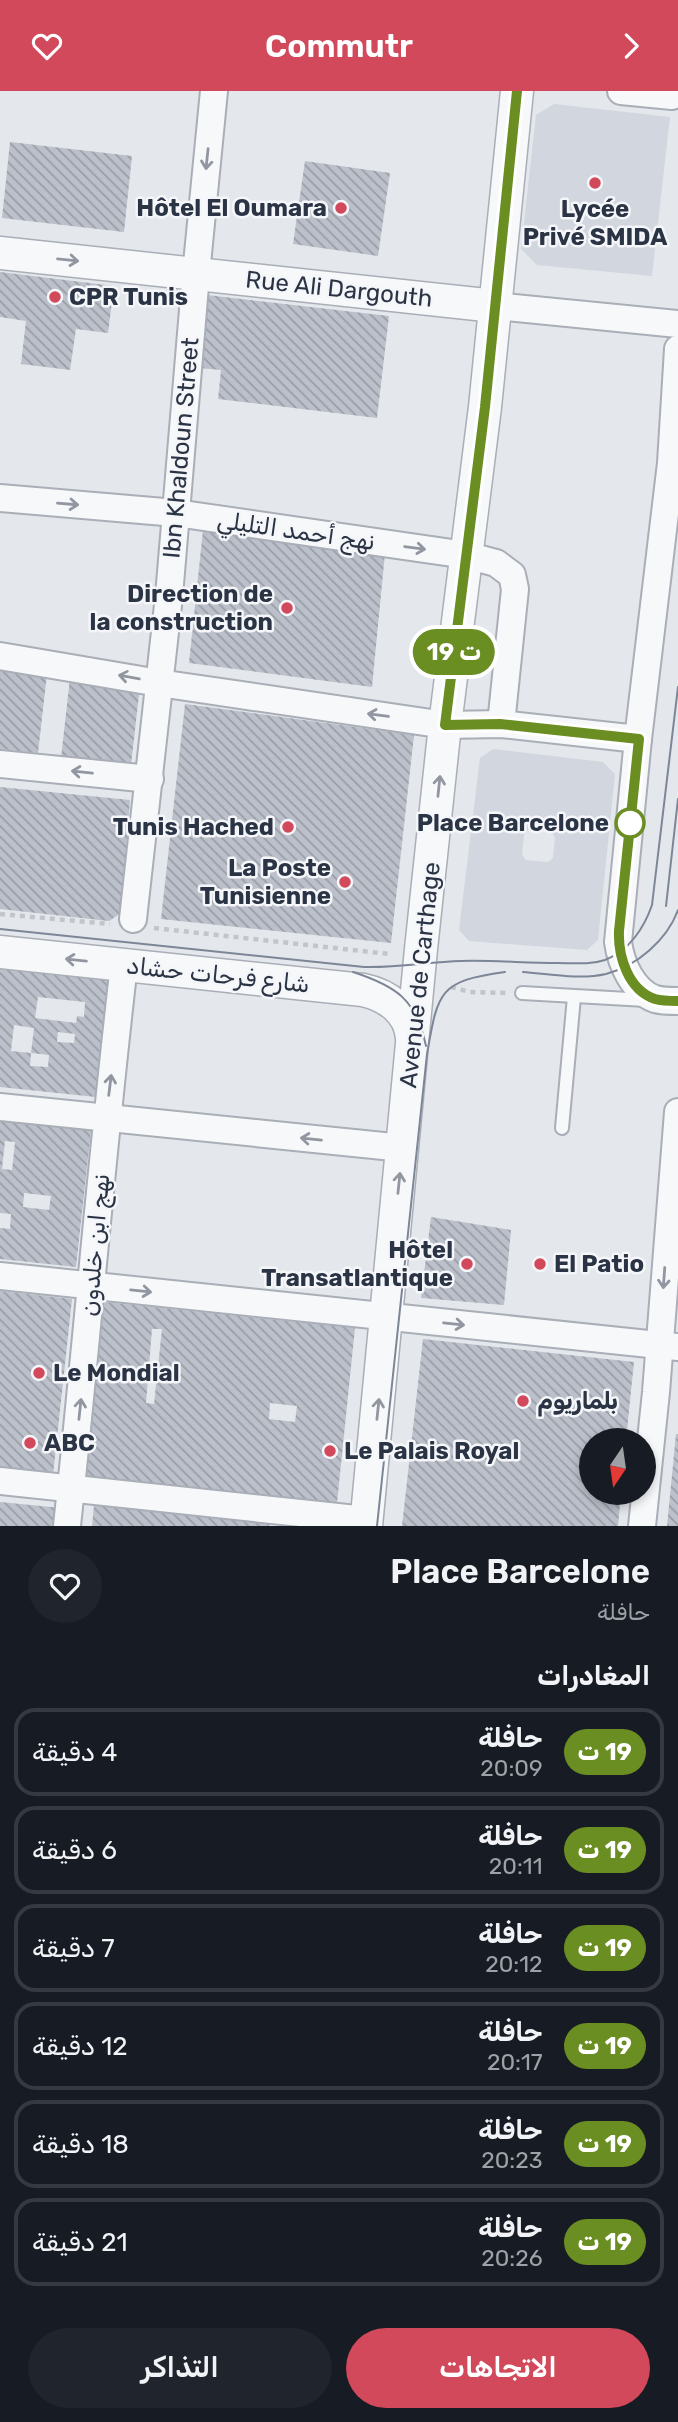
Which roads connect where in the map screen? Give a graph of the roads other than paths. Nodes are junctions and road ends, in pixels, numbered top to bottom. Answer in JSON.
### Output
{"nodes":[{"id":1,"x":214,"y":91,"type":"edge"},
{"id":2,"x":517,"y":91,"type":"edge"},
{"id":3,"x":621,"y":91,"type":"edge"},
{"id":4,"x":671,"y":96,"type":"dead end"},
{"id":5,"x":0,"y":253,"type":"edge"},
{"id":6,"x":196,"y":274,"type":"junction"},
{"id":7,"x":495,"y":306,"type":"junction"},
{"id":8,"x":678,"y":324,"type":"edge"},
{"id":9,"x":678,"y":349,"type":"edge"},
{"id":10,"x":0,"y":498,"type":"edge"},
{"id":11,"x":176,"y":513,"type":"junction"},
{"id":12,"x":466,"y":555,"type":"junction"},
{"id":13,"x":0,"y":656,"type":"edge"},
{"id":14,"x":159,"y":683,"type":"junction"},
{"id":15,"x":500,"y":724,"type":"junction"},
{"id":16,"x":445,"y":725,"type":"junction"},
{"id":17,"x":639,"y":739,"type":"junction"},
{"id":18,"x":0,"y":764,"type":"edge"},
{"id":19,"x":150,"y":779,"type":"junction"},
{"id":20,"x":132,"y":923,"type":"road end"},
{"id":21,"x":0,"y":952,"type":"edge"},
{"id":22,"x":124,"y":965,"type":"junction"},
{"id":23,"x":522,"y":993,"type":"road end"},
{"id":24,"x":672,"y":995,"type":"edge"},
{"id":25,"x":574,"y":997,"type":"junction"},
{"id":26,"x":412,"y":1038,"type":"junction"},
{"id":27,"x":0,"y":1107,"type":"edge"},
{"id":28,"x":678,"y":1112,"type":"edge"},
{"id":29,"x":106,"y":1118,"type":"junction"},
{"id":30,"x":562,"y":1128,"type":"dead end"},
{"id":31,"x":403,"y":1148,"type":"junction"},
{"id":32,"x":673,"y":1226,"type":"edge"},
{"id":33,"x":0,"y":1276,"type":"edge"},
{"id":34,"x":93,"y":1286,"type":"junction"},
{"id":35,"x":386,"y":1317,"type":"junction"},
{"id":36,"x":669,"y":1346,"type":"edge"},
{"id":37,"x":0,"y":1481,"type":"edge"},
{"id":38,"x":71,"y":1489,"type":"junction"},
{"id":39,"x":366,"y":1523,"type":"edge"},
{"id":40,"x":67,"y":1526,"type":"edge"},
{"id":41,"x":642,"y":1526,"type":"edge"}],
"edges":[{"from":1,"to":6,"type":"street","name":"Ibn Khaldoun Street","one_way":true},
{"from":2,"to":7,"type":"street","name":"Avenue de Carthage"},
{"from":3,"to":4,"type":"street"},
{"from":5,"to":6,"type":"street","name":"Rue Ali Dargouth","one_way":true},
{"from":6,"to":7,"type":"street","name":"Rue Ali Dargouth"},
{"from":6,"to":11,"type":"street","name":"Ibn Khaldoun Street"},
{"from":7,"to":8,"type":"street","name":"Rue Ali Dargouth"},
{"from":7,"to":12,"type":"street","name":"Avenue de Carthage"},
{"from":9,"to":17,"type":"street"},
{"from":10,"to":11,"type":"street","name":"نهج أحمد التليلي","one_way":true},
{"from":11,"to":12,"type":"street","name":"نهج أحمد التليلي","one_way":true},
{"from":11,"to":14,"type":"street","name":"Ibn Khaldoun Street"},
{"from":12,"to":15,"type":"street","name":"نهج أحمد التليلي"},
{"from":12,"to":16,"type":"street","name":"Avenue de Carthage"},
{"from":14,"to":13,"type":"street","one_way":true},
{"from":16,"to":14,"type":"street","one_way":true},
{"from":14,"to":19,"type":"street"},
{"from":15,"to":16,"type":"street"},
{"from":15,"to":17,"type":"street"},
{"from":26,"to":16,"type":"street","name":"Avenue de Carthage","one_way":true},
{"from":17,"to":24,"type":"street"},
{"from":19,"to":18,"type":"street","one_way":true},
{"from":19,"to":20,"type":"street"},
{"from":22,"to":21,"type":"street","name":"شارع فرحات حشاد","one_way":true},
{"from":22,"to":26,"type":"street","name":"شارع فرحات حشاد"},
{"from":29,"to":22,"type":"street","name":"نهج ابن خلدون","one_way":true},
{"from":23,"to":25,"type":"lane"},
{"from":24,"to":25,"type":"lane"},
{"from":25,"to":30,"type":"lane"},
{"from":26,"to":31,"type":"street","name":"Avenue de Carthage"},
{"from":27,"to":29,"type":"street"},
{"from":28,"to":32,"type":"street"},
{"from":31,"to":29,"type":"street","one_way":true},
{"from":29,"to":34,"type":"street","name":"نهج ابن خلدون"},
{"from":35,"to":31,"type":"street","name":"Avenue de Carthage","one_way":true},
{"from":32,"to":36,"type":"street","one_way":true},
{"from":33,"to":34,"type":"street"},
{"from":34,"to":35,"type":"street","one_way":true},
{"from":38,"to":34,"type":"street","name":"نهج ابن خلدون","one_way":true},
{"from":35,"to":36,"type":"street","one_way":true},
{"from":39,"to":35,"type":"street","name":"Avenue de Carthage","one_way":true},
{"from":36,"to":41,"type":"street"},
{"from":37,"to":38,"type":"street"},
{"from":38,"to":39,"type":"street"},
{"from":38,"to":40,"type":"street","name":"نهج ابن خلدون"}]}
